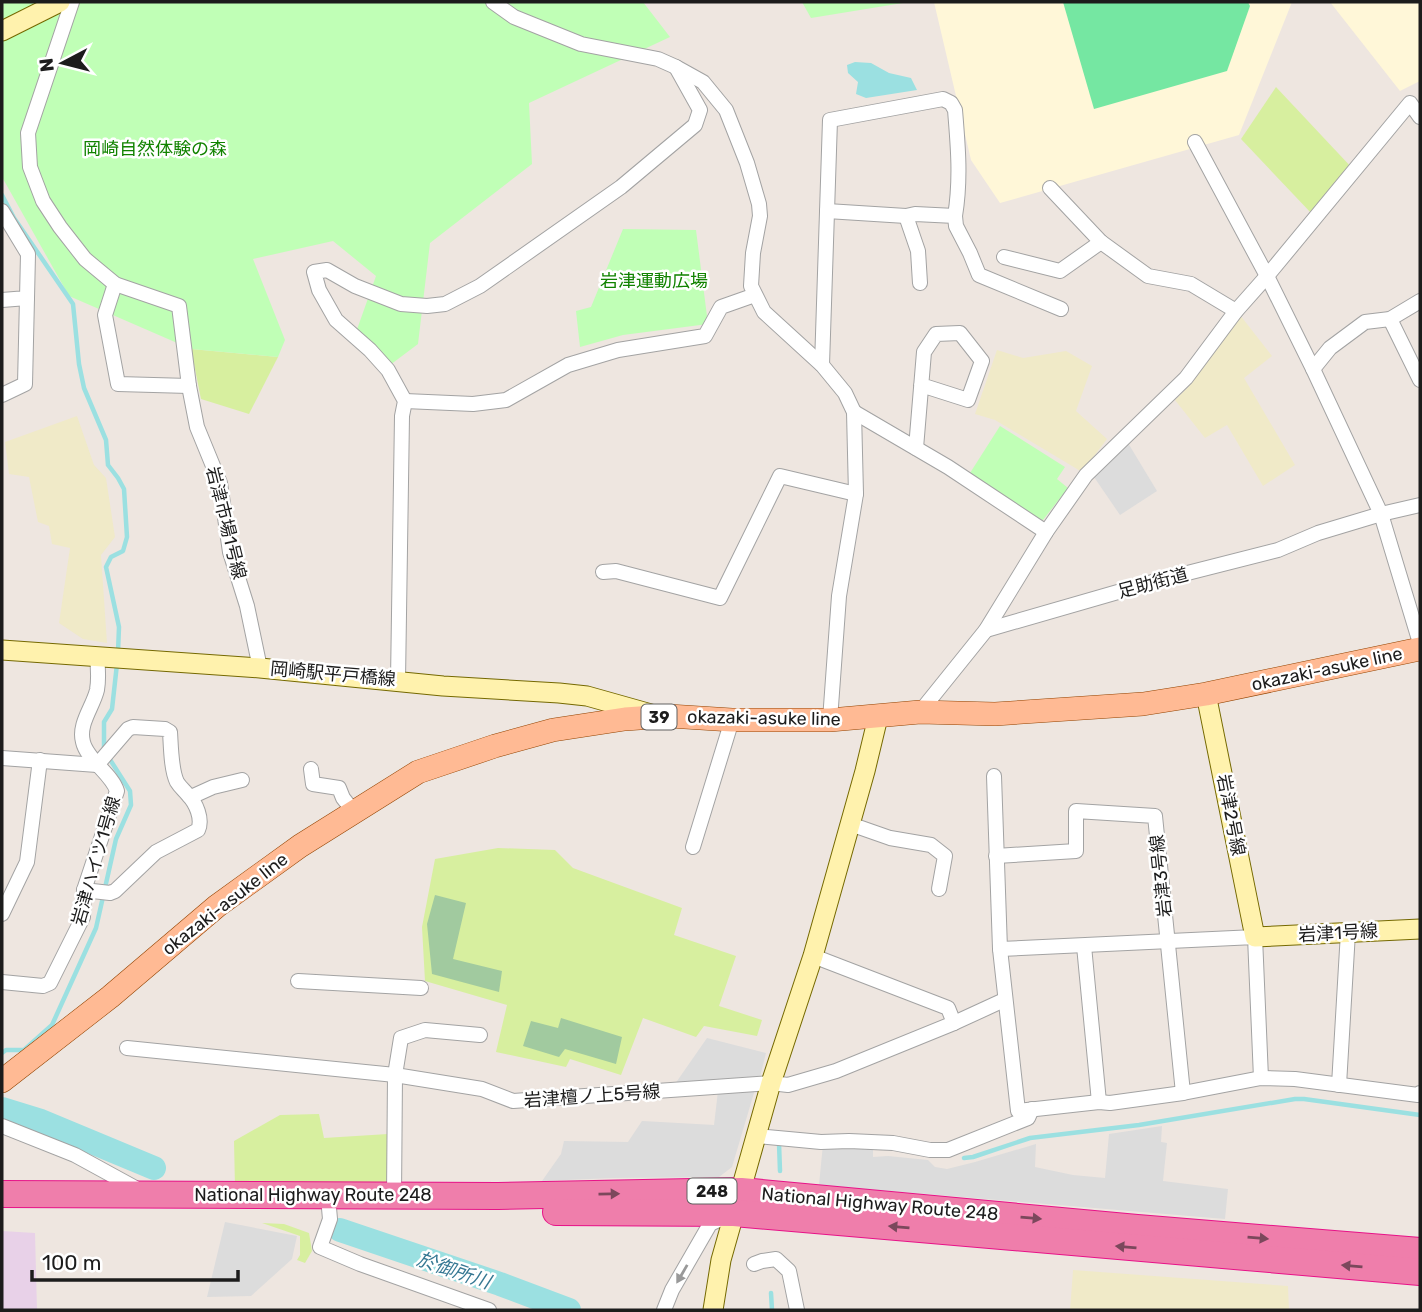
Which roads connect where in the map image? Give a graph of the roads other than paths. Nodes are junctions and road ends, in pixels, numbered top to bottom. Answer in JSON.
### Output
{"nodes":[{"id":1,"x":60,"y":2,"type":"edge"},
{"id":2,"x":72,"y":2,"type":"edge"},
{"id":3,"x":494,"y":2,"type":"edge"},
{"id":4,"x":514,"y":9,"type":"edge"},
{"id":5,"x":2,"y":31,"type":"edge"},
{"id":6,"x":676,"y":66,"type":"junction"},
{"id":7,"x":1420,"y":117,"type":"edge"},
{"id":8,"x":1195,"y":142,"type":"dead end"},
{"id":9,"x":1050,"y":188,"type":"dead end"},
{"id":10,"x":827,"y":211,"type":"junction"},
{"id":11,"x":2,"y":212,"type":"edge"},
{"id":12,"x":906,"y":216,"type":"junction"},
{"id":13,"x":955,"y":216,"type":"junction"},
{"id":14,"x":1101,"y":242,"type":"junction"},
{"id":15,"x":1004,"y":257,"type":"dead end"},
{"id":16,"x":1267,"y":276,"type":"junction"},
{"id":17,"x":919,"y":283,"type":"dead end"},
{"id":18,"x":115,"y":285,"type":"junction"},
{"id":19,"x":755,"y":295,"type":"junction"},
{"id":20,"x":27,"y":298,"type":"junction"},
{"id":21,"x":2,"y":300,"type":"edge"},
{"id":22,"x":1420,"y":300,"type":"edge"},
{"id":23,"x":1061,"y":309,"type":"dead end"},
{"id":24,"x":1236,"y":311,"type":"junction"},
{"id":25,"x":1390,"y":319,"type":"junction"},
{"id":26,"x":822,"y":365,"type":"junction"},
{"id":27,"x":1313,"y":369,"type":"junction"},
{"id":28,"x":1420,"y":380,"type":"edge"},
{"id":29,"x":921,"y":385,"type":"junction"},
{"id":30,"x":189,"y":386,"type":"junction"},
{"id":31,"x":2,"y":395,"type":"edge"},
{"id":32,"x":405,"y":401,"type":"junction"},
{"id":33,"x":855,"y":412,"type":"junction"},
{"id":34,"x":916,"y":448,"type":"junction"},
{"id":35,"x":856,"y":494,"type":"junction"},
{"id":36,"x":1420,"y":505,"type":"edge"},
{"id":37,"x":1381,"y":514,"type":"junction"},
{"id":38,"x":1045,"y":532,"type":"junction"},
{"id":39,"x":603,"y":572,"type":"dead end"},
{"id":40,"x":986,"y":630,"type":"junction"},
{"id":41,"x":1420,"y":643,"type":"edge"},
{"id":42,"x":1420,"y":649,"type":"edge"},
{"id":43,"x":2,"y":650,"type":"edge"},
{"id":44,"x":97,"y":657,"type":"junction"},
{"id":45,"x":260,"y":667,"type":"junction"},
{"id":46,"x":398,"y":680,"type":"junction"},
{"id":47,"x":1206,"y":694,"type":"junction"},
{"id":48,"x":920,"y":712,"type":"junction"},
{"id":49,"x":661,"y":717,"type":"junction"},
{"id":50,"x":878,"y":717,"type":"junction"},
{"id":51,"x":732,"y":720,"type":"junction"},
{"id":52,"x":830,"y":720,"type":"junction"},
{"id":53,"x":2,"y":758,"type":"edge"},
{"id":54,"x":40,"y":760,"type":"junction"},
{"id":55,"x":97,"y":765,"type":"junction"},
{"id":56,"x":311,"y":769,"type":"dead end"},
{"id":57,"x":994,"y":776,"type":"dead end"},
{"id":58,"x":242,"y":780,"type":"dead end"},
{"id":59,"x":191,"y":797,"type":"junction"},
{"id":60,"x":354,"y":812,"type":"junction"},
{"id":61,"x":850,"y":824,"type":"junction"},
{"id":62,"x":693,"y":846,"type":"dead end"},
{"id":63,"x":996,"y":856,"type":"junction"},
{"id":64,"x":939,"y":889,"type":"dead end"},
{"id":65,"x":84,"y":890,"type":"junction"},
{"id":66,"x":2,"y":914,"type":"edge"},
{"id":67,"x":1420,"y":929,"type":"edge"},
{"id":68,"x":1348,"y":932,"type":"junction"},
{"id":69,"x":1255,"y":937,"type":"junction"},
{"id":70,"x":1168,"y":941,"type":"junction"},
{"id":71,"x":1084,"y":946,"type":"junction"},
{"id":72,"x":1000,"y":949,"type":"junction"},
{"id":73,"x":813,"y":956,"type":"junction"},
{"id":74,"x":298,"y":981,"type":"dead end"},
{"id":75,"x":2,"y":982,"type":"edge"},
{"id":76,"x":421,"y":988,"type":"dead end"},
{"id":77,"x":1004,"y":1000,"type":"junction"},
{"id":78,"x":954,"y":1023,"type":"junction"},
{"id":79,"x":480,"y":1035,"type":"dead end"},
{"id":80,"x":127,"y":1048,"type":"dead end"},
{"id":81,"x":396,"y":1075,"type":"junction"},
{"id":82,"x":1261,"y":1078,"type":"junction"},
{"id":83,"x":2,"y":1080,"type":"edge"},
{"id":84,"x":771,"y":1083,"type":"junction"},
{"id":85,"x":1339,"y":1085,"type":"junction"},
{"id":86,"x":1183,"y":1093,"type":"junction"},
{"id":87,"x":1420,"y":1093,"type":"edge"},
{"id":88,"x":1099,"y":1102,"type":"junction"},
{"id":89,"x":1032,"y":1109,"type":"junction"},
{"id":90,"x":2,"y":1126,"type":"edge"},
{"id":91,"x":756,"y":1136,"type":"junction"},
{"id":92,"x":2,"y":1194,"type":"edge"},
{"id":93,"x":146,"y":1194,"type":"junction"},
{"id":94,"x":394,"y":1196,"type":"junction"},
{"id":95,"x":737,"y":1202,"type":"junction"},
{"id":96,"x":329,"y":1204,"type":"junction"},
{"id":97,"x":2,"y":1209,"type":"edge"},
{"id":98,"x":1420,"y":1251,"type":"edge"},
{"id":99,"x":754,"y":1264,"type":"dead end"},
{"id":100,"x":1420,"y":1272,"type":"edge"},
{"id":101,"x":489,"y":1310,"type":"edge"},
{"id":102,"x":664,"y":1310,"type":"edge"},
{"id":103,"x":713,"y":1310,"type":"edge"},
{"id":104,"x":797,"y":1310,"type":"edge"}],
"edges":[{"from":1,"to":5,"type":"street"},
{"from":2,"to":18,"type":"street","name":"岩津市場1号線"},
{"from":3,"to":4,"type":"street"},
{"from":4,"to":6,"type":"street"},
{"from":6,"to":19,"type":"street"},
{"from":6,"to":32,"type":"street"},
{"from":7,"to":16,"type":"street"},
{"from":8,"to":16,"type":"street"},
{"from":9,"to":14,"type":"street"},
{"from":10,"to":12,"type":"street"},
{"from":10,"to":13,"type":"street"},
{"from":10,"to":26,"type":"street"},
{"from":11,"to":20,"type":"street"},
{"from":12,"to":13,"type":"street"},
{"from":12,"to":17,"type":"street"},
{"from":13,"to":23,"type":"street"},
{"from":14,"to":15,"type":"street"},
{"from":14,"to":24,"type":"street"},
{"from":16,"to":24,"type":"street"},
{"from":16,"to":27,"type":"street"},
{"from":18,"to":30,"type":"street","name":"岩津市場1号線"},
{"from":18,"to":30,"type":"street"},
{"from":19,"to":26,"type":"street"},
{"from":19,"to":32,"type":"street"},
{"from":20,"to":21,"type":"street"},
{"from":20,"to":31,"type":"street"},
{"from":22,"to":25,"type":"street"},
{"from":24,"to":38,"type":"street"},
{"from":25,"to":27,"type":"street"},
{"from":25,"to":28,"type":"street"},
{"from":26,"to":33,"type":"street"},
{"from":27,"to":37,"type":"street"},
{"from":29,"to":29,"type":"street"},
{"from":29,"to":34,"type":"street"},
{"from":30,"to":45,"type":"street","name":"岩津市場1号線"},
{"from":32,"to":46,"type":"street"},
{"from":33,"to":34,"type":"street"},
{"from":33,"to":35,"type":"street"},
{"from":34,"to":38,"type":"street"},
{"from":35,"to":39,"type":"street"},
{"from":35,"to":52,"type":"street"},
{"from":36,"to":37,"type":"street","name":"足助街道"},
{"from":37,"to":40,"type":"street","name":"足助街道"},
{"from":37,"to":41,"type":"street"},
{"from":38,"to":40,"type":"street"},
{"from":40,"to":48,"type":"street"},
{"from":42,"to":47,"type":"main road","name":"okazaki-asuke line","number":"39"},
{"from":43,"to":44,"type":"street","name":"岡崎駅平戸橋線"},
{"from":44,"to":45,"type":"street","name":"岡崎駅平戸橋線"},
{"from":44,"to":55,"type":"street","name":"岩津ハイツ1号線"},
{"from":45,"to":46,"type":"street","name":"岡崎駅平戸橋線"},
{"from":46,"to":49,"type":"street","name":"岡崎駅平戸橋線"},
{"from":47,"to":48,"type":"main road","name":"okazaki-asuke line","number":"39"},
{"from":47,"to":69,"type":"street","name":"岩津2号線"},
{"from":48,"to":50,"type":"main road","name":"okazaki-asuke line","number":"39"},
{"from":49,"to":51,"type":"main road","name":"okazaki-asuke line","number":"39"},
{"from":49,"to":60,"type":"main road","name":"okazaki-asuke line","number":"39"},
{"from":50,"to":52,"type":"main road","name":"okazaki-asuke line","number":"39"},
{"from":50,"to":61,"type":"street"},
{"from":51,"to":52,"type":"main road","name":"okazaki-asuke line","number":"39"},
{"from":51,"to":62,"type":"street"},
{"from":53,"to":54,"type":"street"},
{"from":54,"to":55,"type":"street"},
{"from":54,"to":66,"type":"street"},
{"from":55,"to":59,"type":"street"},
{"from":55,"to":65,"type":"street","name":"岩津ハイツ1号線"},
{"from":56,"to":60,"type":"street"},
{"from":57,"to":63,"type":"street"},
{"from":58,"to":59,"type":"street"},
{"from":59,"to":65,"type":"street"},
{"from":60,"to":83,"type":"main road","name":"okazaki-asuke line","number":"39"},
{"from":61,"to":64,"type":"street"},
{"from":61,"to":73,"type":"street"},
{"from":63,"to":70,"type":"street","name":"岩津3号線"},
{"from":63,"to":72,"type":"street"},
{"from":65,"to":75,"type":"street","name":"岩津ハイツ1号線"},
{"from":67,"to":68,"type":"street","name":"岩津1号線"},
{"from":68,"to":69,"type":"street","name":"岩津1号線"},
{"from":68,"to":85,"type":"street"},
{"from":69,"to":70,"type":"street"},
{"from":69,"to":82,"type":"street"},
{"from":70,"to":71,"type":"street"},
{"from":70,"to":86,"type":"street","name":"岩津3号線"},
{"from":71,"to":72,"type":"street"},
{"from":71,"to":88,"type":"street"},
{"from":72,"to":77,"type":"street"},
{"from":73,"to":78,"type":"street"},
{"from":73,"to":84,"type":"street"},
{"from":74,"to":76,"type":"street"},
{"from":77,"to":78,"type":"street","name":"岩津檀ノ上5号線"},
{"from":77,"to":89,"type":"street"},
{"from":78,"to":84,"type":"street","name":"岩津檀ノ上5号線"},
{"from":79,"to":81,"type":"street"},
{"from":80,"to":81,"type":"street","name":"岩津檀ノ上5号線"},
{"from":81,"to":84,"type":"street","name":"岩津檀ノ上5号線"},
{"from":81,"to":94,"type":"street"},
{"from":82,"to":85,"type":"street"},
{"from":82,"to":86,"type":"street"},
{"from":84,"to":91,"type":"street"},
{"from":85,"to":87,"type":"street"},
{"from":86,"to":88,"type":"street"},
{"from":88,"to":89,"type":"street"},
{"from":89,"to":91,"type":"street"},
{"from":90,"to":93,"type":"street"},
{"from":91,"to":95,"type":"street"},
{"from":92,"to":93,"type":"highway","name":"National Highway Route 248","number":"248"},
{"from":93,"to":96,"type":"highway","name":"National Highway Route 248","number":"248"},
{"from":94,"to":95,"type":"highway","name":"National Highway Route 248","number":"248","one_way":true},
{"from":94,"to":96,"type":"highway","name":"National Highway Route 248","number":"248"},
{"from":95,"to":96,"type":"highway","name":"National Highway Route 248","number":"248"},
{"from":95,"to":98,"type":"highway","name":"National Highway Route 248","number":"248","one_way":true},
{"from":100,"to":95,"type":"highway","name":"National Highway Route 248","number":"248","one_way":true},
{"from":95,"to":102,"type":"street","one_way":true},
{"from":95,"to":103,"type":"street"},
{"from":96,"to":97,"type":"highway","name":"National Highway Route 248","number":"248"},
{"from":96,"to":101,"type":"street"},
{"from":99,"to":104,"type":"street"}]}
